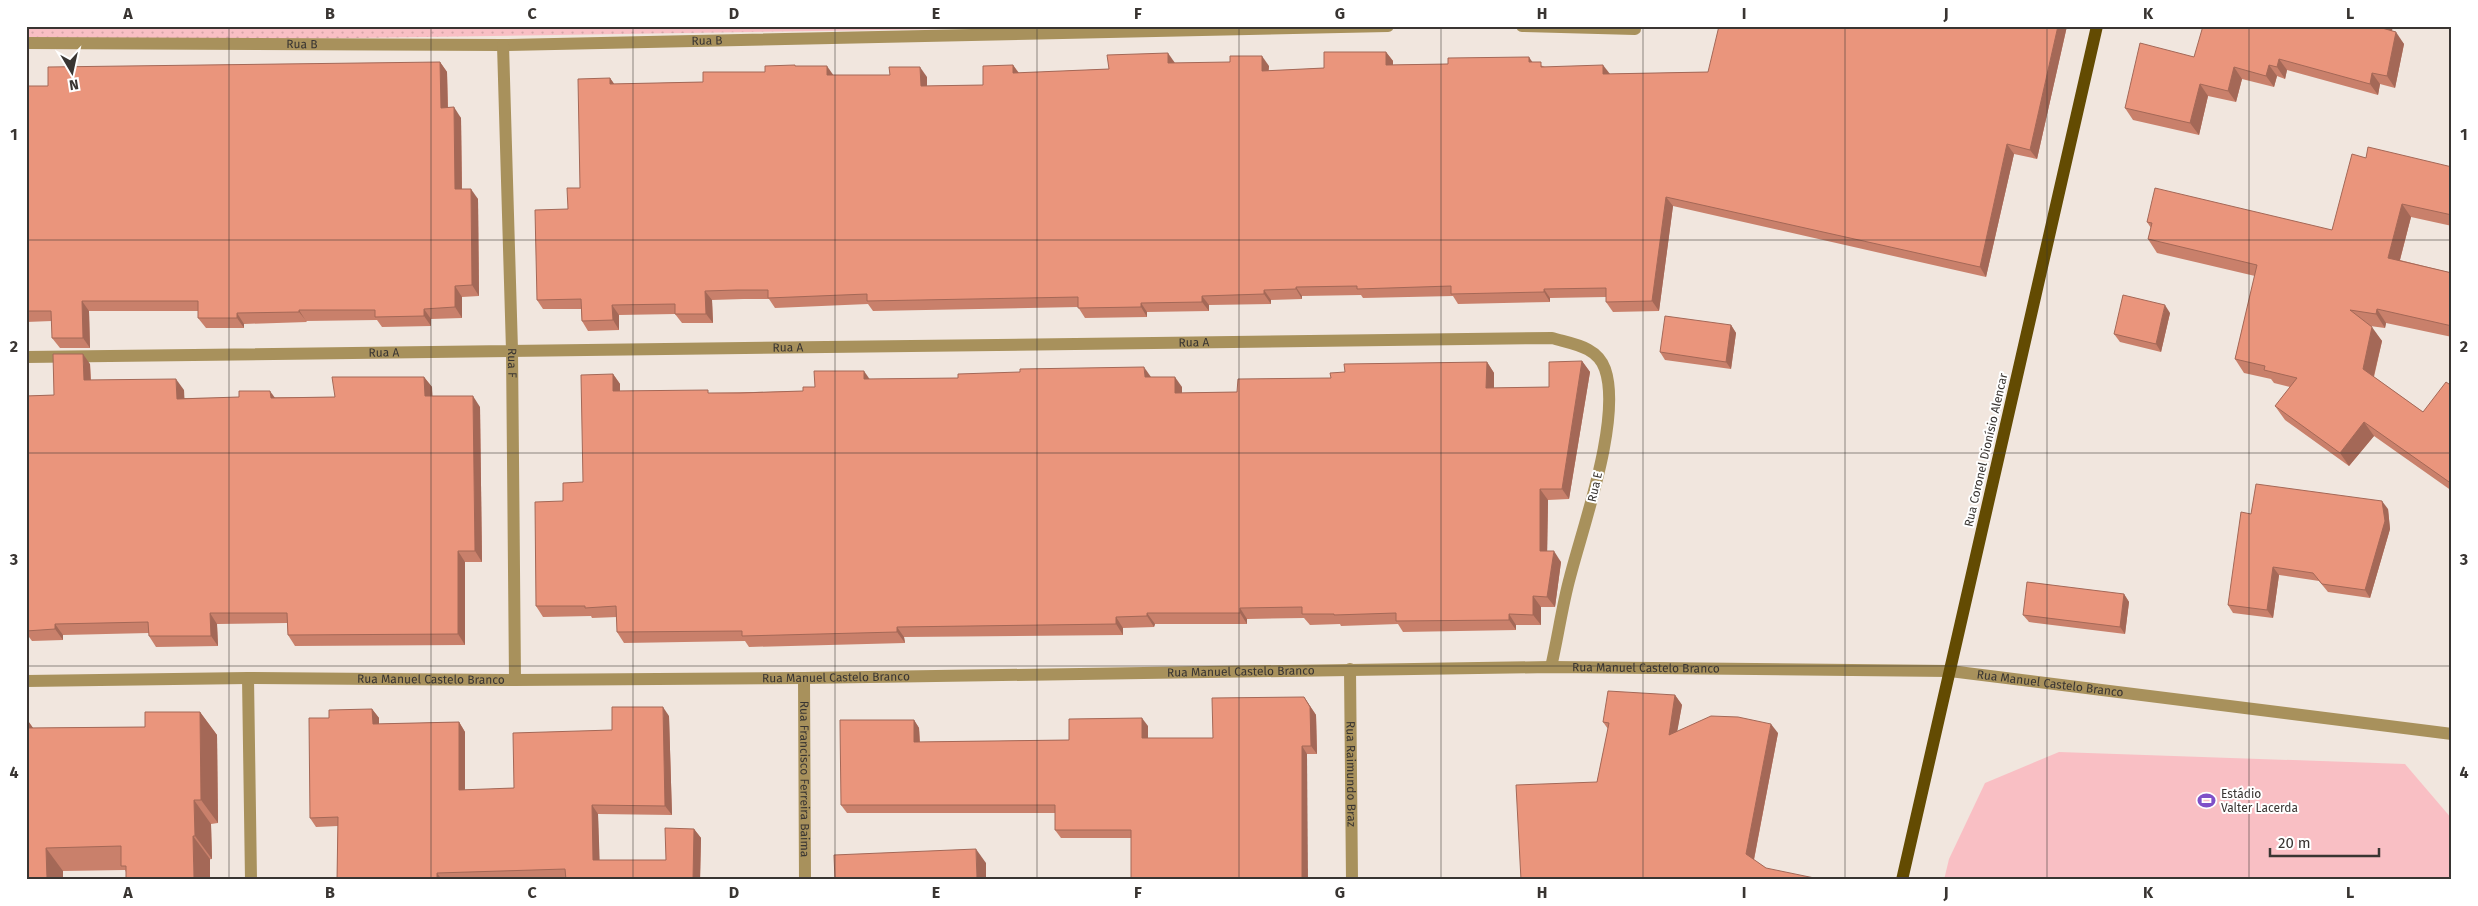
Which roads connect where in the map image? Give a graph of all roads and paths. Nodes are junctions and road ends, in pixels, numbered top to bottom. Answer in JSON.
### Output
{"nodes":[{"id":1,"x":1388,"y":26,"type":"edge"},
{"id":2,"x":1522,"y":26,"type":"edge"},
{"id":3,"x":2096,"y":26,"type":"edge"},
{"id":4,"x":1635,"y":29,"type":"dead end"},
{"id":5,"x":26,"y":43,"type":"edge"},
{"id":6,"x":503,"y":45,"type":"junction"},
{"id":7,"x":1552,"y":338,"type":"joint"},
{"id":8,"x":512,"y":350,"type":"junction"},
{"id":9,"x":26,"y":358,"type":"edge"},
{"id":10,"x":1551,"y":666,"type":"junction"},
{"id":11,"x":1350,"y":669,"type":"junction"},
{"id":12,"x":1950,"y":672,"type":"junction"},
{"id":13,"x":248,"y":678,"type":"junction"},
{"id":14,"x":804,"y":678,"type":"junction"},
{"id":15,"x":515,"y":680,"type":"junction"},
{"id":16,"x":26,"y":681,"type":"edge"},
{"id":17,"x":2452,"y":734,"type":"edge"},
{"id":18,"x":251,"y":880,"type":"edge"},
{"id":19,"x":804,"y":880,"type":"edge"},
{"id":20,"x":1352,"y":880,"type":"edge"},
{"id":21,"x":1902,"y":880,"type":"edge"}],
"edges":[{"from":1,"to":6,"type":"street","name":"Rua B"},
{"from":2,"to":4,"type":"street"},
{"from":3,"to":12,"type":"main road","name":"Rua Coronel Dionísio Alencar"},
{"from":5,"to":6,"type":"street","name":"Rua B"},
{"from":6,"to":8,"type":"street","name":"Rua F"},
{"from":7,"to":8,"type":"street","name":"Rua A"},
{"from":7,"to":10,"type":"street","name":"Rua E"},
{"from":8,"to":9,"type":"street","name":"Rua A"},
{"from":8,"to":15,"type":"street","name":"Rua F"},
{"from":10,"to":11,"type":"street","name":"Rua Manuel Castelo Branco"},
{"from":10,"to":12,"type":"street","name":"Rua Manuel Castelo Branco"},
{"from":11,"to":14,"type":"street","name":"Rua Manuel Castelo Branco"},
{"from":11,"to":20,"type":"street","name":"Rua Raimundo Braz"},
{"from":12,"to":17,"type":"street","name":"Rua Manuel Castelo Branco"},
{"from":12,"to":21,"type":"main road","name":"Rua Coronel Dionísio Alencar"},
{"from":13,"to":15,"type":"street","name":"Rua Manuel Castelo Branco"},
{"from":13,"to":16,"type":"street","name":"Rua Manuel Castelo Branco"},
{"from":13,"to":18,"type":"street"},
{"from":14,"to":15,"type":"street","name":"Rua Manuel Castelo Branco"},
{"from":14,"to":19,"type":"street","name":"Rua Francisco Ferreira Baima"}]}
